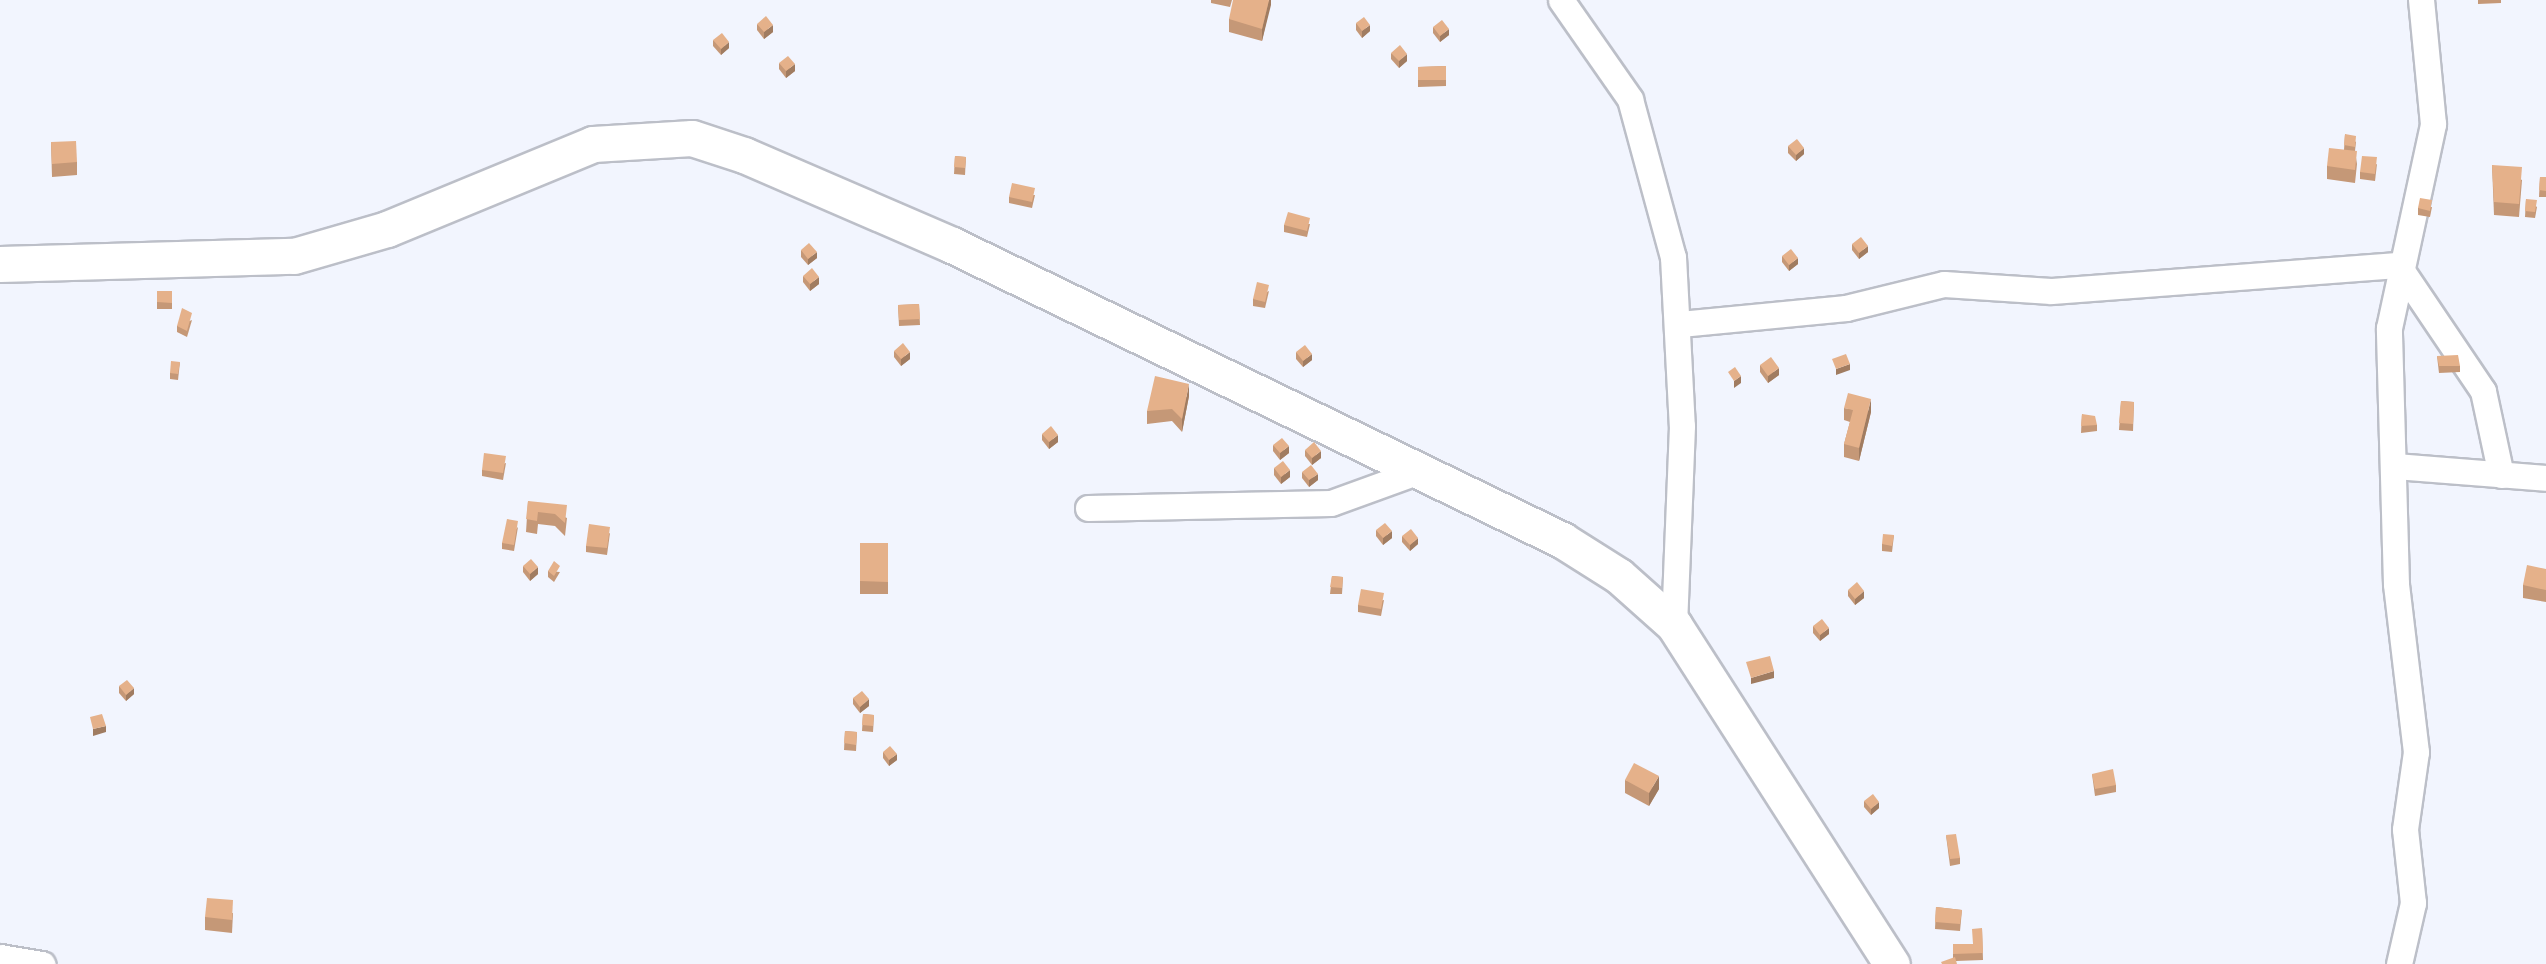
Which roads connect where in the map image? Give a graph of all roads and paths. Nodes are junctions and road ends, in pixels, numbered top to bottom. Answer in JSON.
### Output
{"nodes":[{"id":1,"x":1560,"y":0,"type":"edge"},
{"id":2,"x":2421,"y":0,"type":"edge"},
{"id":3,"x":0,"y":264,"type":"edge"},
{"id":4,"x":2398,"y":265,"type":"junction"},
{"id":5,"x":1680,"y":324,"type":"junction"},
{"id":6,"x":2395,"y":466,"type":"junction"},
{"id":7,"x":1414,"y":473,"type":"junction"},
{"id":8,"x":2501,"y":475,"type":"junction"},
{"id":9,"x":2546,"y":478,"type":"edge"},
{"id":10,"x":1088,"y":508,"type":"dead end"},
{"id":11,"x":1674,"y":625,"type":"junction"},
{"id":12,"x":0,"y":958,"type":"edge"},
{"id":13,"x":42,"y":964,"type":"edge"},
{"id":14,"x":1892,"y":964,"type":"edge"},
{"id":15,"x":2399,"y":964,"type":"edge"}],
"edges":[{"from":1,"to":5,"type":"street"},
{"from":2,"to":4,"type":"street"},
{"from":3,"to":7,"type":"street"},
{"from":4,"to":5,"type":"street"},
{"from":4,"to":6,"type":"street"},
{"from":4,"to":8,"type":"street"},
{"from":5,"to":11,"type":"street"},
{"from":6,"to":8,"type":"street"},
{"from":6,"to":15,"type":"street"},
{"from":7,"to":10,"type":"street"},
{"from":7,"to":11,"type":"street"},
{"from":8,"to":9,"type":"street"},
{"from":11,"to":14,"type":"street"},
{"from":12,"to":13,"type":"street"}]}
